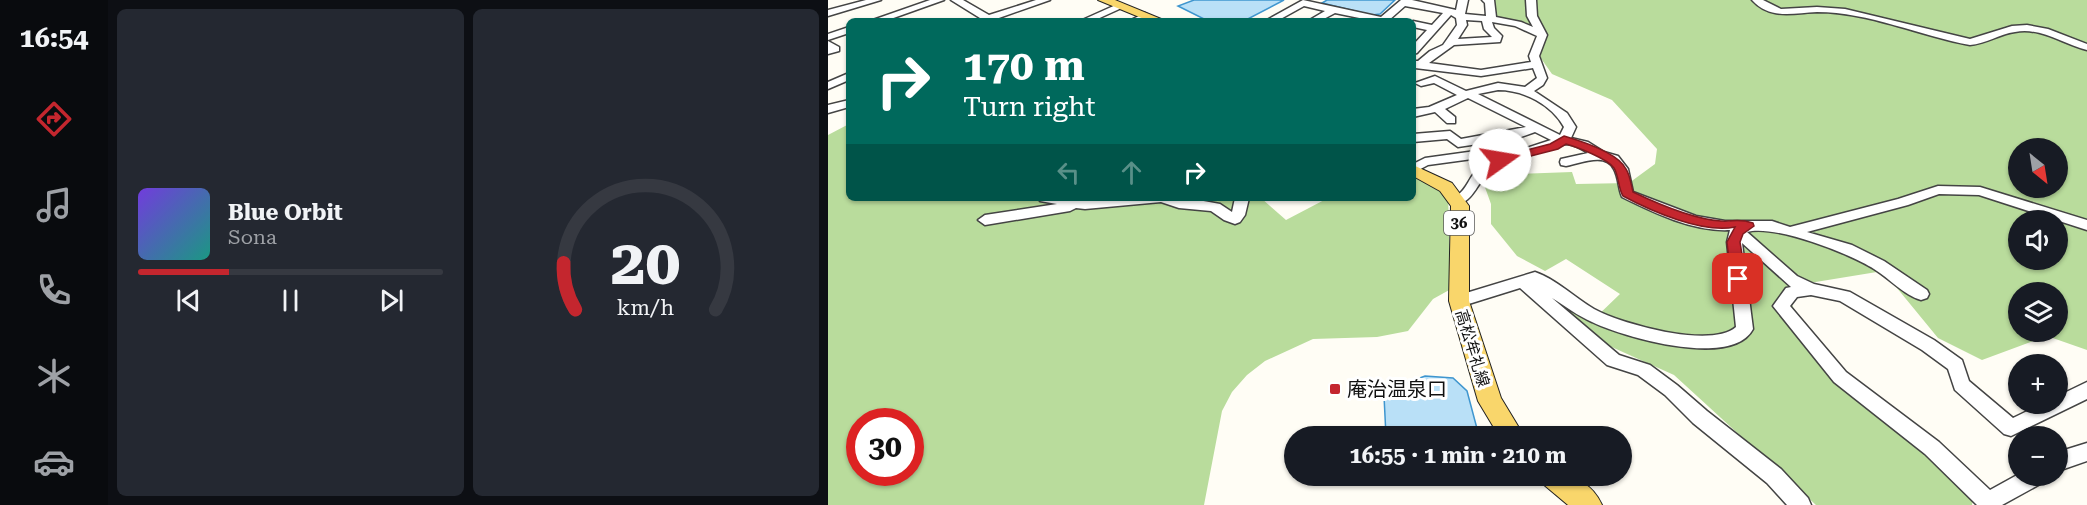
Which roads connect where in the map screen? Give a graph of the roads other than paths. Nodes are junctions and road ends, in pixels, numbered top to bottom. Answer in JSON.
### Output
{"nodes":[{"id":1,"x":939,"y":0,"type":"edge"},
{"id":2,"x":956,"y":0,"type":"edge"},
{"id":3,"x":1045,"y":0,"type":"edge"},
{"id":4,"x":1104,"y":0,"type":"edge"},
{"id":5,"x":1463,"y":0,"type":"edge"},
{"id":6,"x":1486,"y":0,"type":"edge"},
{"id":7,"x":1531,"y":0,"type":"edge"},
{"id":8,"x":1757,"y":0,"type":"edge"},
{"id":9,"x":1405,"y":1,"type":"edge"},
{"id":10,"x":1026,"y":2,"type":"edge"},
{"id":11,"x":876,"y":5,"type":"edge"},
{"id":12,"x":1121,"y":6,"type":"junction"},
{"id":13,"x":1333,"y":10,"type":"junction"},
{"id":14,"x":1450,"y":11,"type":"junction"},
{"id":15,"x":828,"y":13,"type":"edge"},
{"id":16,"x":888,"y":16,"type":"junction"},
{"id":17,"x":1462,"y":17,"type":"junction"},
{"id":18,"x":883,"y":18,"type":"edge"},
{"id":19,"x":984,"y":18,"type":"edge"},
{"id":20,"x":991,"y":18,"type":"edge"},
{"id":21,"x":1092,"y":18,"type":"edge"},
{"id":22,"x":1138,"y":18,"type":"edge"},
{"id":23,"x":1276,"y":18,"type":"edge"},
{"id":24,"x":1318,"y":18,"type":"edge"},
{"id":25,"x":1373,"y":18,"type":"edge"},
{"id":26,"x":1385,"y":18,"type":"edge"},
{"id":27,"x":1488,"y":19,"type":"junction"},
{"id":28,"x":1416,"y":25,"type":"edge"},
{"id":29,"x":1433,"y":28,"type":"junction"},
{"id":30,"x":846,"y":31,"type":"edge"},
{"id":31,"x":1542,"y":35,"type":"junction"},
{"id":32,"x":828,"y":37,"type":"edge"},
{"id":33,"x":1477,"y":41,"type":"junction"},
{"id":34,"x":1451,"y":42,"type":"junction"},
{"id":35,"x":2087,"y":47,"type":"edge"},
{"id":36,"x":830,"y":48,"type":"edge"},
{"id":37,"x":1416,"y":48,"type":"edge"},
{"id":38,"x":846,"y":50,"type":"edge"},
{"id":39,"x":1475,"y":52,"type":"dead end"},
{"id":40,"x":1535,"y":64,"type":"junction"},
{"id":41,"x":1416,"y":65,"type":"edge"},
{"id":42,"x":846,"y":77,"type":"edge"},
{"id":43,"x":1421,"y":83,"type":"dead end"},
{"id":44,"x":828,"y":86,"type":"edge"},
{"id":45,"x":1526,"y":91,"type":"junction"},
{"id":46,"x":1467,"y":94,"type":"junction"},
{"id":47,"x":846,"y":104,"type":"edge"},
{"id":48,"x":1437,"y":108,"type":"junction"},
{"id":49,"x":828,"y":110,"type":"edge"},
{"id":50,"x":1416,"y":112,"type":"edge"},
{"id":51,"x":1451,"y":120,"type":"dead end"},
{"id":52,"x":1536,"y":128,"type":"junction"},
{"id":53,"x":1416,"y":138,"type":"edge"},
{"id":54,"x":1563,"y":140,"type":"junction"},
{"id":55,"x":1599,"y":155,"type":"junction"},
{"id":56,"x":1500,"y":160,"type":"junction"},
{"id":57,"x":1566,"y":162,"type":"dead end"},
{"id":58,"x":1416,"y":168,"type":"edge"},
{"id":59,"x":1416,"y":171,"type":"edge"},
{"id":60,"x":1457,"y":200,"type":"junction"},
{"id":61,"x":1062,"y":201,"type":"edge"},
{"id":62,"x":1129,"y":201,"type":"edge"},
{"id":63,"x":1170,"y":201,"type":"edge"},
{"id":64,"x":1241,"y":201,"type":"edge"},
{"id":65,"x":1085,"y":205,"type":"junction"},
{"id":66,"x":985,"y":220,"type":"dead end"},
{"id":67,"x":2087,"y":225,"type":"edge"},
{"id":68,"x":1743,"y":229,"type":"junction"},
{"id":69,"x":1789,"y":231,"type":"junction"},
{"id":70,"x":1523,"y":281,"type":"junction"},
{"id":71,"x":1811,"y":289,"type":"junction"},
{"id":72,"x":1921,"y":294,"type":"dead end"},
{"id":73,"x":1459,"y":301,"type":"junction"},
{"id":74,"x":2087,"y":390,"type":"edge"},
{"id":75,"x":1506,"y":426,"type":"edge"},
{"id":76,"x":2087,"y":452,"type":"edge"},
{"id":77,"x":2068,"y":456,"type":"edge"},
{"id":78,"x":1564,"y":486,"type":"edge"},
{"id":79,"x":2018,"y":486,"type":"edge"},
{"id":80,"x":1988,"y":503,"type":"edge"},
{"id":81,"x":1588,"y":505,"type":"edge"},
{"id":82,"x":1802,"y":505,"type":"edge"}],
"edges":[{"from":1,"to":16,"type":"street"},
{"from":2,"to":19,"type":"street"},
{"from":3,"to":10,"type":"street"},
{"from":4,"to":12,"type":"main road"},
{"from":5,"to":17,"type":"street"},
{"from":6,"to":27,"type":"street"},
{"from":7,"to":31,"type":"street"},
{"from":8,"to":35,"type":"street"},
{"from":9,"to":14,"type":"street"},
{"from":9,"to":26,"type":"street"},
{"from":10,"to":20,"type":"street"},
{"from":11,"to":15,"type":"street"},
{"from":11,"to":16,"type":"street"},
{"from":12,"to":21,"type":"street"},
{"from":12,"to":22,"type":"main road"},
{"from":13,"to":23,"type":"street"},
{"from":13,"to":24,"type":"street"},
{"from":13,"to":25,"type":"street"},
{"from":14,"to":17,"type":"street"},
{"from":14,"to":29,"type":"street"},
{"from":16,"to":18,"type":"street"},
{"from":17,"to":27,"type":"street"},
{"from":17,"to":34,"type":"street"},
{"from":27,"to":31,"type":"street"},
{"from":27,"to":33,"type":"street"},
{"from":28,"to":29,"type":"street"},
{"from":29,"to":37,"type":"street"},
{"from":30,"to":32,"type":"street"},
{"from":31,"to":40,"type":"street"},
{"from":33,"to":34,"type":"street"},
{"from":33,"to":39,"type":"street"},
{"from":34,"to":41,"type":"street"},
{"from":36,"to":38,"type":"street"},
{"from":40,"to":41,"type":"street"},
{"from":40,"to":45,"type":"street"},
{"from":42,"to":44,"type":"street"},
{"from":43,"to":46,"type":"street"},
{"from":45,"to":46,"type":"street"},
{"from":45,"to":54,"type":"street"},
{"from":46,"to":48,"type":"street"},
{"from":46,"to":52,"type":"street"},
{"from":47,"to":49,"type":"street"},
{"from":48,"to":50,"type":"street"},
{"from":48,"to":51,"type":"street"},
{"from":52,"to":53,"type":"street"},
{"from":52,"to":54,"type":"street"},
{"from":54,"to":55,"type":"street"},
{"from":54,"to":56,"type":"street"},
{"from":55,"to":57,"type":"street"},
{"from":55,"to":68,"type":"street"},
{"from":56,"to":58,"type":"street"},
{"from":56,"to":60,"type":"street"},
{"from":59,"to":60,"type":"main road","number":"36"},
{"from":60,"to":73,"type":"main road","name":"高松牟礼線","number":"36"},
{"from":61,"to":65,"type":"street"},
{"from":62,"to":65,"type":"street"},
{"from":63,"to":64,"type":"street"},
{"from":65,"to":66,"type":"street"},
{"from":67,"to":69,"type":"street"},
{"from":68,"to":69,"type":"street"},
{"from":68,"to":70,"type":"street"},
{"from":68,"to":71,"type":"street"},
{"from":69,"to":72,"type":"street"},
{"from":70,"to":73,"type":"street"},
{"from":70,"to":82,"type":"street"},
{"from":71,"to":74,"type":"street"},
{"from":71,"to":80,"type":"street"},
{"from":73,"to":75,"type":"main road","name":"高松牟礼線","number":"36"},
{"from":76,"to":77,"type":"street"},
{"from":78,"to":81,"type":"main road"},
{"from":79,"to":80,"type":"street"}]}
